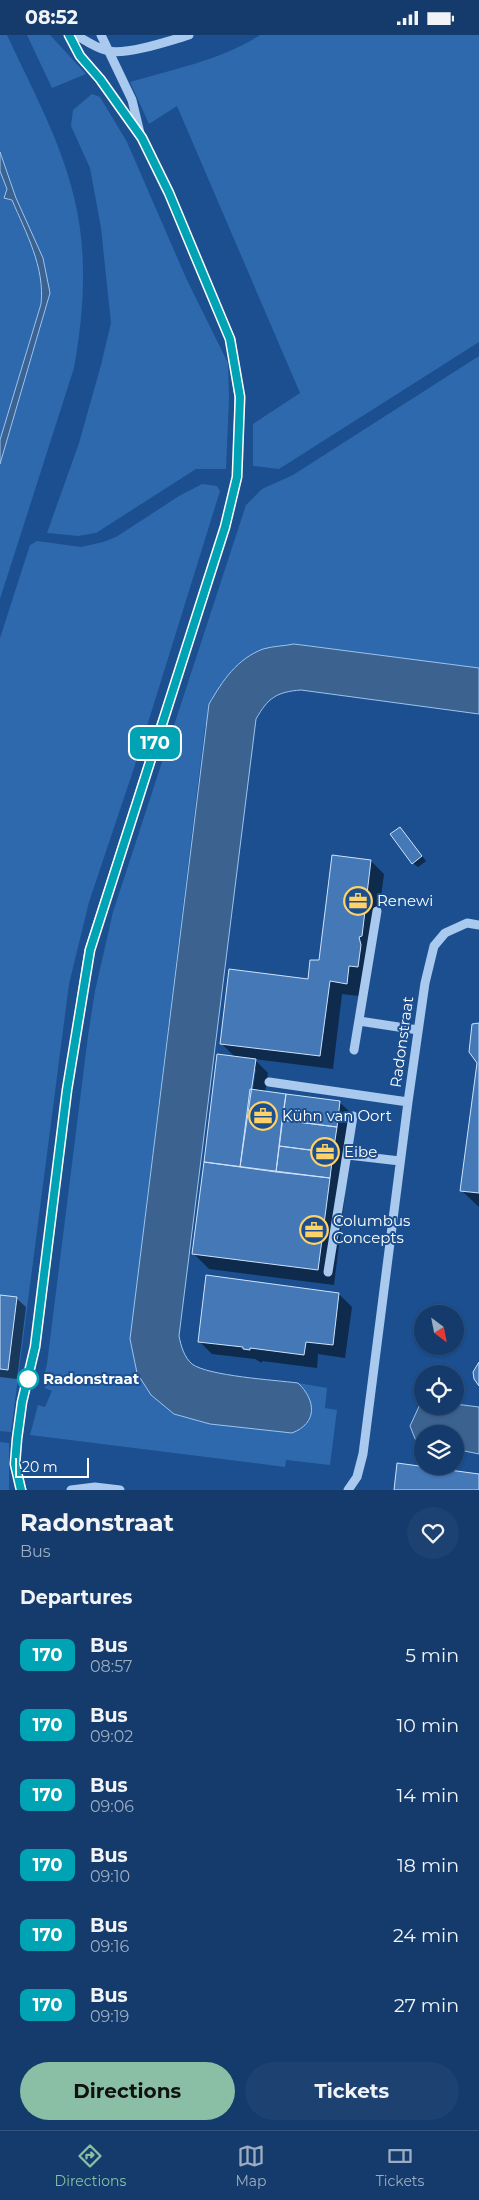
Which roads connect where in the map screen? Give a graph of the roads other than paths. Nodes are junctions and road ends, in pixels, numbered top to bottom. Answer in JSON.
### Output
{"nodes":[{"id":1,"x":68,"y":35,"type":"edge"},
{"id":2,"x":76,"y":35,"type":"edge"},
{"id":3,"x":101,"y":35,"type":"edge"},
{"id":4,"x":188,"y":35,"type":"edge"},
{"id":5,"x":110,"y":51,"type":"junction"},
{"id":6,"x":142,"y":138,"type":"junction"},
{"id":7,"x":377,"y":911,"type":"dead end"},
{"id":8,"x":479,"y":925,"type":"edge"},
{"id":9,"x":359,"y":1021,"type":"junction"},
{"id":10,"x":418,"y":1030,"type":"junction"},
{"id":11,"x":354,"y":1050,"type":"dead end"},
{"id":12,"x":269,"y":1082,"type":"dead end"},
{"id":13,"x":408,"y":1102,"type":"junction"},
{"id":14,"x":353,"y":1116,"type":"dead end"},
{"id":15,"x":348,"y":1155,"type":"junction"},
{"id":16,"x":400,"y":1161,"type":"junction"},
{"id":17,"x":328,"y":1272,"type":"dead end"},
{"id":18,"x":22,"y":1490,"type":"edge"},
{"id":19,"x":71,"y":1490,"type":"edge"},
{"id":20,"x":120,"y":1490,"type":"edge"},
{"id":21,"x":348,"y":1490,"type":"edge"}],
"edges":[{"from":1,"to":6,"type":"street"},
{"from":2,"to":5,"type":"street"},
{"from":3,"to":5,"type":"street"},
{"from":4,"to":5,"type":"street"},
{"from":5,"to":6,"type":"street"},
{"from":6,"to":18,"type":"street"},
{"from":7,"to":9,"type":"street"},
{"from":8,"to":10,"type":"street","name":"Radonstraat"},
{"from":9,"to":10,"type":"street"},
{"from":9,"to":11,"type":"street"},
{"from":10,"to":13,"type":"street","name":"Radonstraat"},
{"from":12,"to":13,"type":"street"},
{"from":13,"to":16,"type":"street","name":"Radonstraat"},
{"from":14,"to":15,"type":"street"},
{"from":15,"to":16,"type":"street"},
{"from":15,"to":17,"type":"street"},
{"from":16,"to":21,"type":"street","name":"Radonstraat"},
{"from":19,"to":20,"type":"street"}]}
